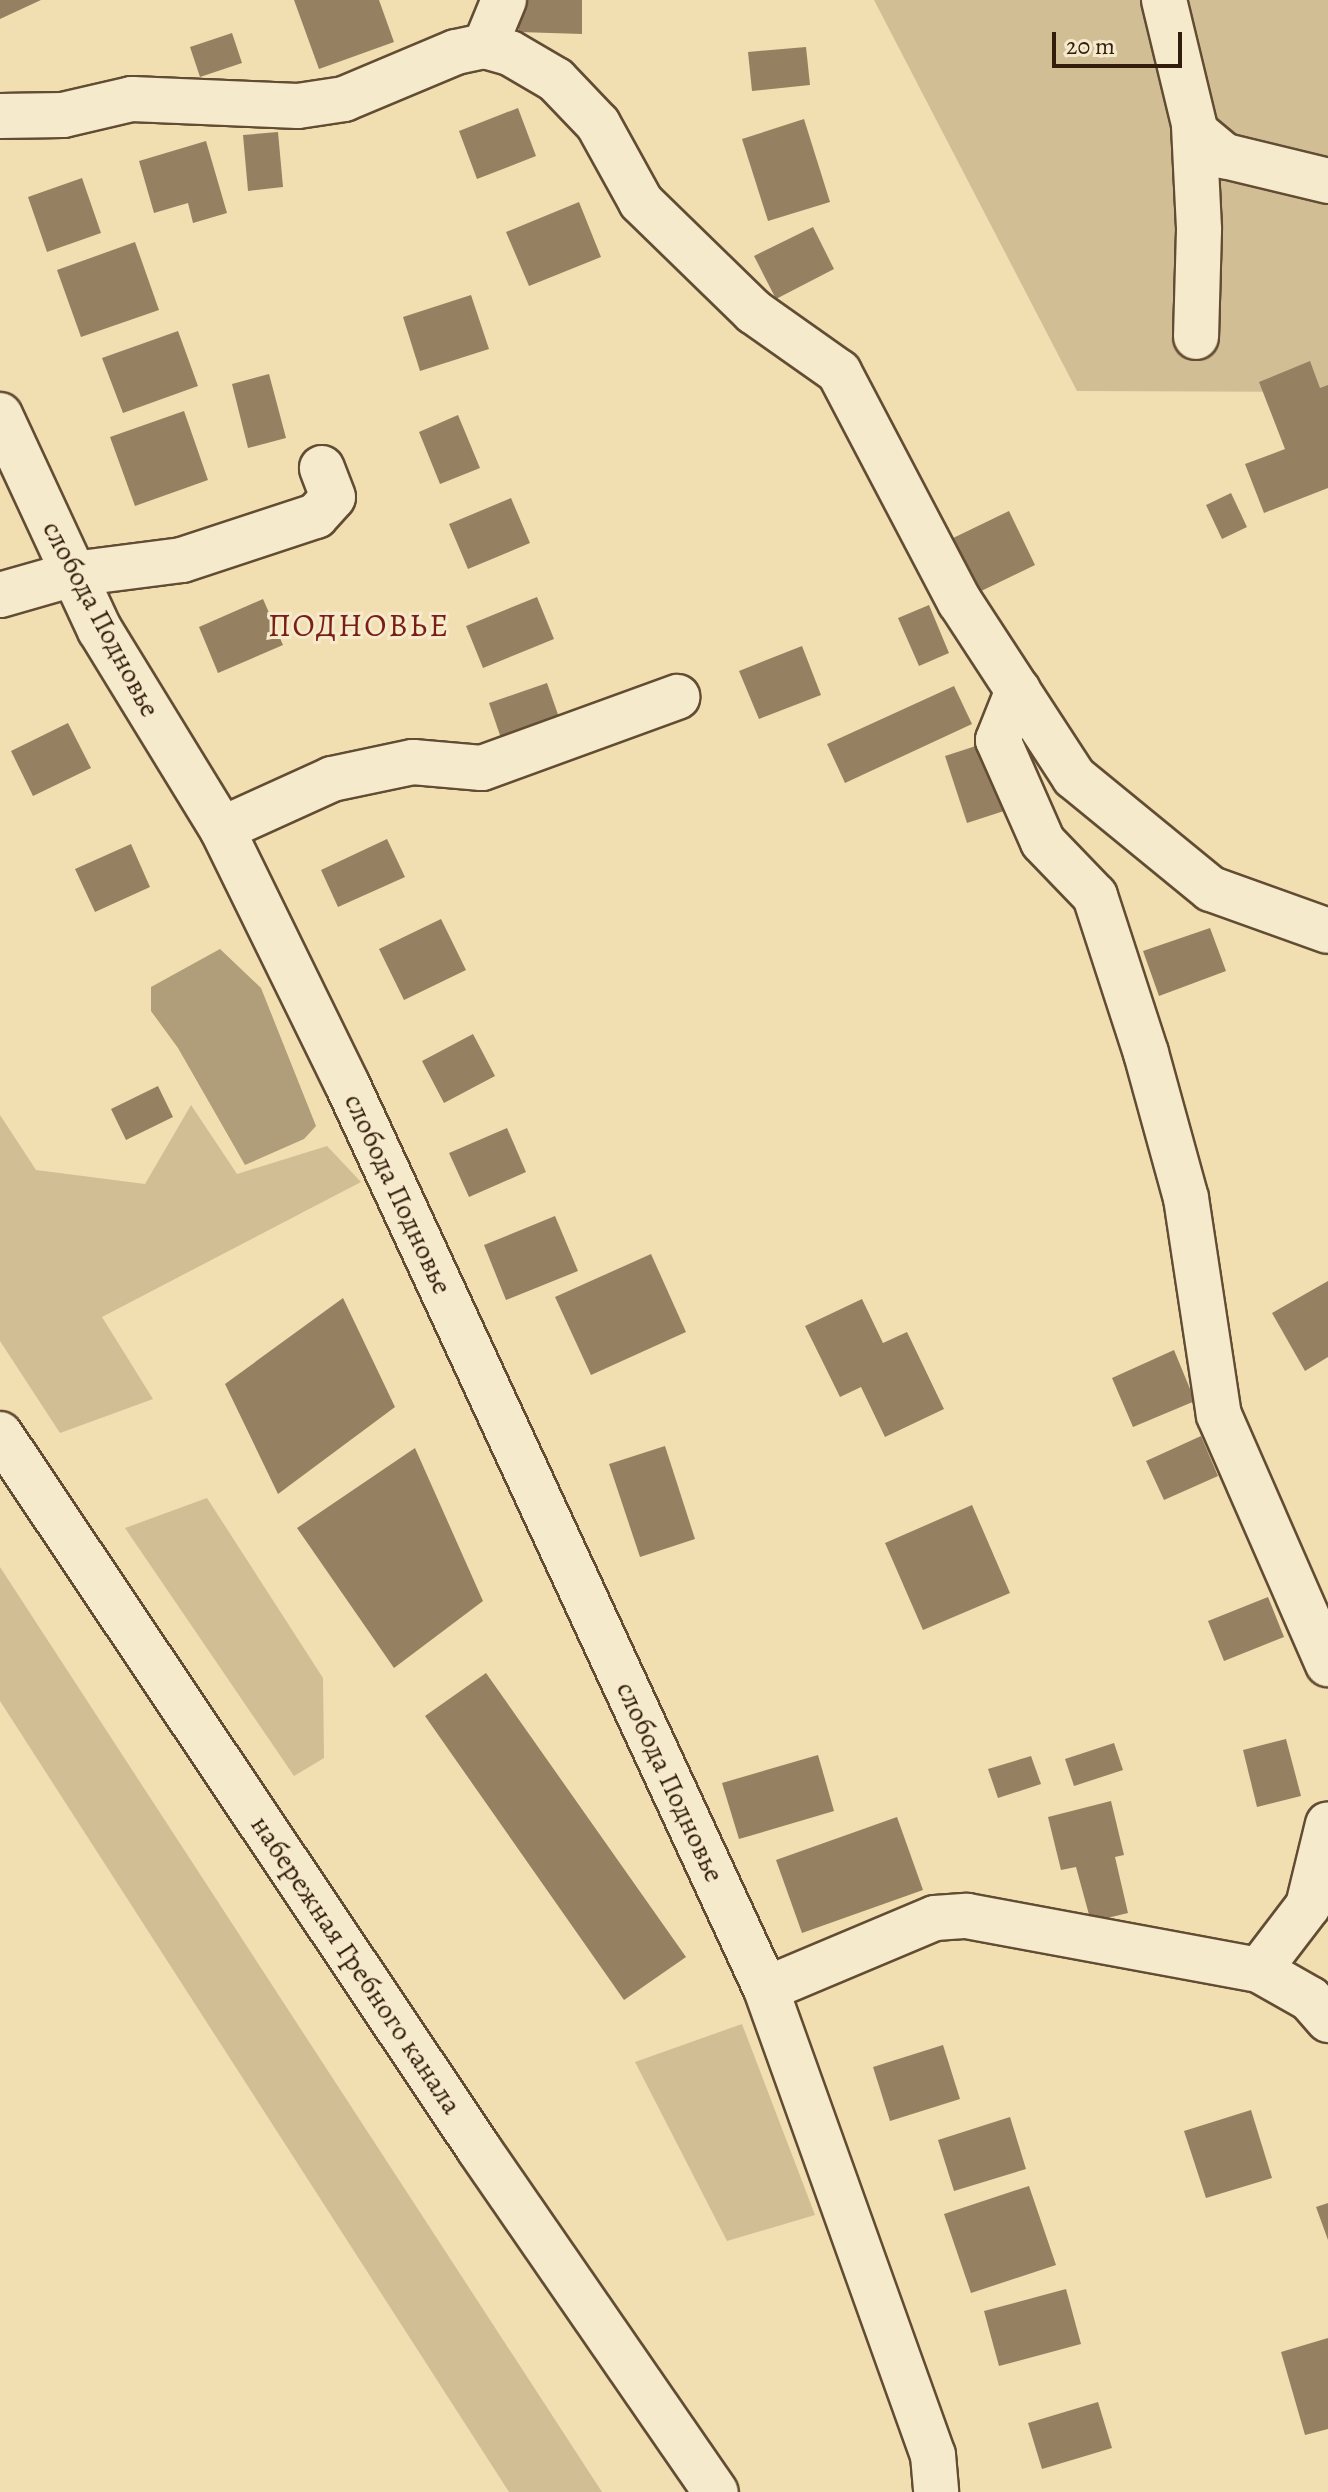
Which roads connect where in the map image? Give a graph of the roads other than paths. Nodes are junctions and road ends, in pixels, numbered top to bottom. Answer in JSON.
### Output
{"nodes":[{"id":1,"x":504,"y":0,"type":"edge"},
{"id":2,"x":1164,"y":0,"type":"edge"},
{"id":3,"x":485,"y":46,"type":"junction"},
{"id":4,"x":0,"y":116,"type":"edge"},
{"id":5,"x":1194,"y":126,"type":"junction"},
{"id":6,"x":1328,"y":181,"type":"edge"},
{"id":7,"x":1196,"y":337,"type":"dead end"},
{"id":8,"x":0,"y":415,"type":"edge"},
{"id":9,"x":322,"y":468,"type":"dead end"},
{"id":10,"x":73,"y":574,"type":"junction"},
{"id":11,"x":0,"y":595,"type":"edge"},
{"id":12,"x":1018,"y":690,"type":"junction"},
{"id":13,"x":677,"y":697,"type":"dead end"},
{"id":14,"x":222,"y":829,"type":"junction"},
{"id":15,"x":1328,"y":931,"type":"edge"},
{"id":16,"x":0,"y":1434,"type":"edge"},
{"id":17,"x":1328,"y":1664,"type":"edge"},
{"id":18,"x":1328,"y":1824,"type":"edge"},
{"id":19,"x":1259,"y":1970,"type":"junction"},
{"id":20,"x":766,"y":1989,"type":"junction"},
{"id":21,"x":1328,"y":2020,"type":"edge"},
{"id":22,"x":716,"y":2492,"type":"edge"},
{"id":23,"x":936,"y":2492,"type":"edge"}],
"edges":[{"from":1,"to":3,"type":"street"},
{"from":2,"to":5,"type":"street"},
{"from":3,"to":4,"type":"street"},
{"from":3,"to":12,"type":"street"},
{"from":5,"to":6,"type":"street"},
{"from":5,"to":7,"type":"street"},
{"from":8,"to":10,"type":"street","name":"слобода Подновье"},
{"from":9,"to":10,"type":"street"},
{"from":10,"to":11,"type":"street"},
{"from":10,"to":14,"type":"street","name":"слобода Подновье"},
{"from":12,"to":15,"type":"street"},
{"from":12,"to":17,"type":"street"},
{"from":13,"to":14,"type":"street"},
{"from":14,"to":20,"type":"street","name":"слобода Подновье"},
{"from":16,"to":22,"type":"street","name":"набережная Гребного канала"},
{"from":18,"to":19,"type":"street"},
{"from":19,"to":20,"type":"street"},
{"from":19,"to":21,"type":"street"},
{"from":20,"to":23,"type":"street","name":"слобода Подновье"}]}
